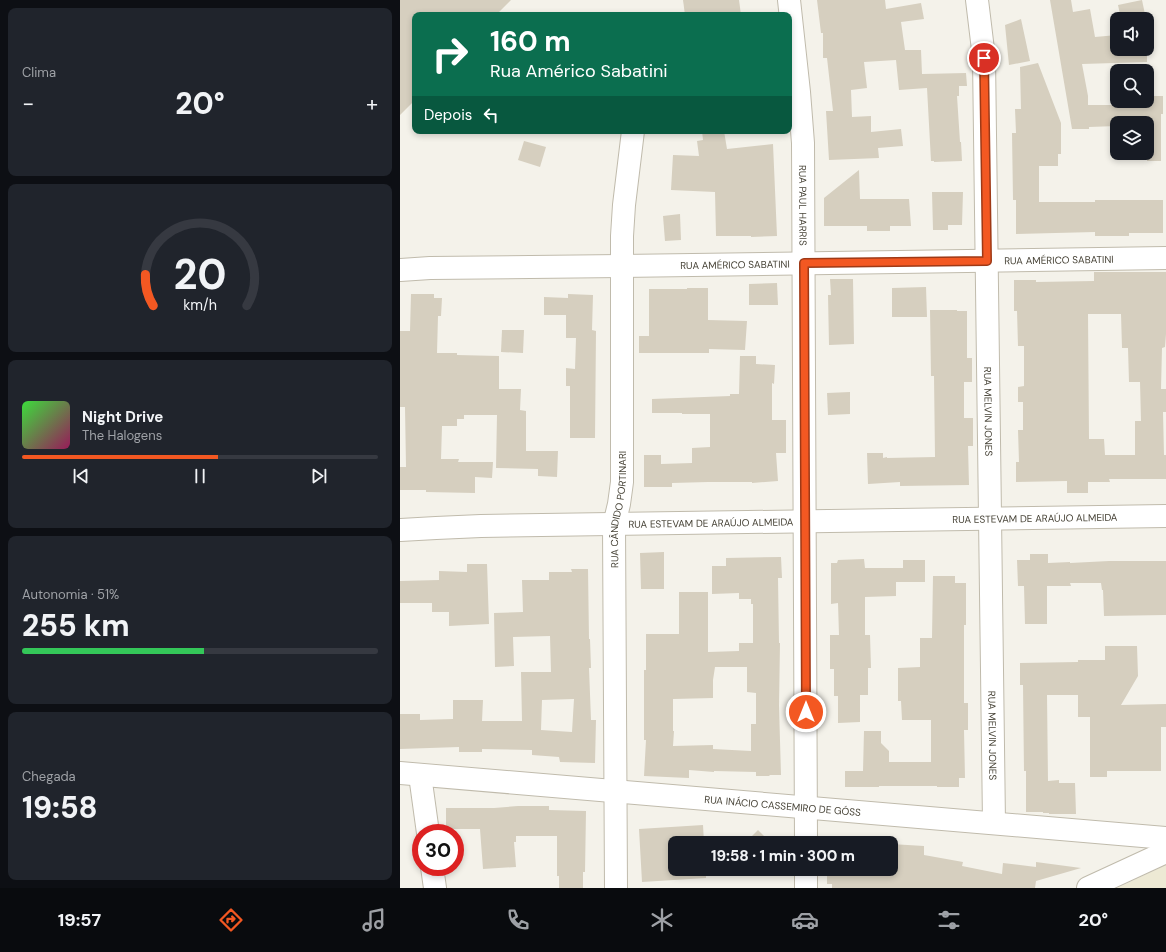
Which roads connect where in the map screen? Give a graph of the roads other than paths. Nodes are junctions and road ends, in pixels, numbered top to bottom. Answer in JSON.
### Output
{"nodes":[{"id":1,"x":789,"y":0,"type":"edge"},
{"id":2,"x":977,"y":0,"type":"edge"},
{"id":3,"x":790,"y":12,"type":"edge"},
{"id":4,"x":792,"y":28,"type":"edge"},
{"id":5,"x":633,"y":134,"type":"edge"},
{"id":6,"x":1166,"y":258,"type":"edge"},
{"id":7,"x":987,"y":261,"type":"junction"},
{"id":8,"x":804,"y":263,"type":"junction"},
{"id":9,"x":622,"y":266,"type":"junction"},
{"id":10,"x":400,"y":270,"type":"edge"},
{"id":11,"x":1166,"y":516,"type":"edge"},
{"id":12,"x":990,"y":519,"type":"junction"},
{"id":13,"x":805,"y":522,"type":"junction"},
{"id":14,"x":614,"y":524,"type":"junction"},
{"id":15,"x":400,"y":530,"type":"edge"},
{"id":16,"x":410,"y":774,"type":"edge"},
{"id":17,"x":615,"y":791,"type":"junction"},
{"id":18,"x":806,"y":807,"type":"junction"},
{"id":19,"x":994,"y":823,"type":"junction"},
{"id":20,"x":425,"y":824,"type":"edge"},
{"id":21,"x":806,"y":836,"type":"edge"},
{"id":22,"x":1166,"y":838,"type":"edge"},
{"id":23,"x":1166,"y":852,"type":"edge"},
{"id":24,"x":433,"y":876,"type":"edge"},
{"id":25,"x":806,"y":876,"type":"edge"},
{"id":26,"x":435,"y":888,"type":"edge"},
{"id":27,"x":616,"y":888,"type":"edge"},
{"id":28,"x":806,"y":888,"type":"edge"},
{"id":29,"x":1088,"y":888,"type":"edge"}],
"edges":[{"from":1,"to":3,"type":"street","name":"RUA PAUL HARRIS"},
{"from":2,"to":7,"type":"street","name":"RUA MELVIN JONES"},
{"from":4,"to":8,"type":"street","name":"RUA PAUL HARRIS"},
{"from":5,"to":9,"type":"street","name":"RUA CÂNDIDO PORTINARI"},
{"from":6,"to":7,"type":"street","name":"RUA AMÉRICO SABATINI"},
{"from":7,"to":8,"type":"street","name":"RUA AMÉRICO SABATINI"},
{"from":7,"to":12,"type":"street","name":"RUA MELVIN JONES"},
{"from":8,"to":9,"type":"street","name":"RUA AMÉRICO SABATINI"},
{"from":8,"to":13,"type":"street","name":"RUA PAUL HARRIS"},
{"from":9,"to":10,"type":"street","name":"RUA AMÉRICO SABATINI"},
{"from":9,"to":14,"type":"street","name":"RUA CÂNDIDO PORTINARI"},
{"from":11,"to":12,"type":"street","name":"RUA ESTEVAM DE ARAÚJO ALMEIDA"},
{"from":12,"to":13,"type":"street","name":"RUA ESTEVAM DE ARAÚJO ALMEIDA"},
{"from":12,"to":19,"type":"street","name":"RUA MELVIN JONES"},
{"from":13,"to":14,"type":"street","name":"RUA ESTEVAM DE ARAÚJO ALMEIDA"},
{"from":13,"to":18,"type":"street","name":"RUA PAUL HARRIS"},
{"from":14,"to":15,"type":"street","name":"RUA ESTEVAM DE ARAÚJO ALMEIDA"},
{"from":14,"to":17,"type":"street","name":"RUA CÂNDIDO PORTINARI"},
{"from":16,"to":17,"type":"street","name":"RUA INÁCIO CASSEMIRO DE GÓSS"},
{"from":16,"to":20,"type":"street"},
{"from":17,"to":18,"type":"street","name":"RUA INÁCIO CASSEMIRO DE GÓSS"},
{"from":17,"to":27,"type":"street","name":"RUA CÂNDIDO PORTINARI"},
{"from":18,"to":19,"type":"street","name":"RUA INÁCIO CASSEMIRO DE GÓSS"},
{"from":18,"to":21,"type":"street","name":"RUA PAUL HARRIS"},
{"from":19,"to":22,"type":"street","name":"RUA INÁCIO CASSEMIRO DE GÓSS"},
{"from":23,"to":29,"type":"street"},
{"from":24,"to":26,"type":"street"},
{"from":25,"to":28,"type":"street"}]}
